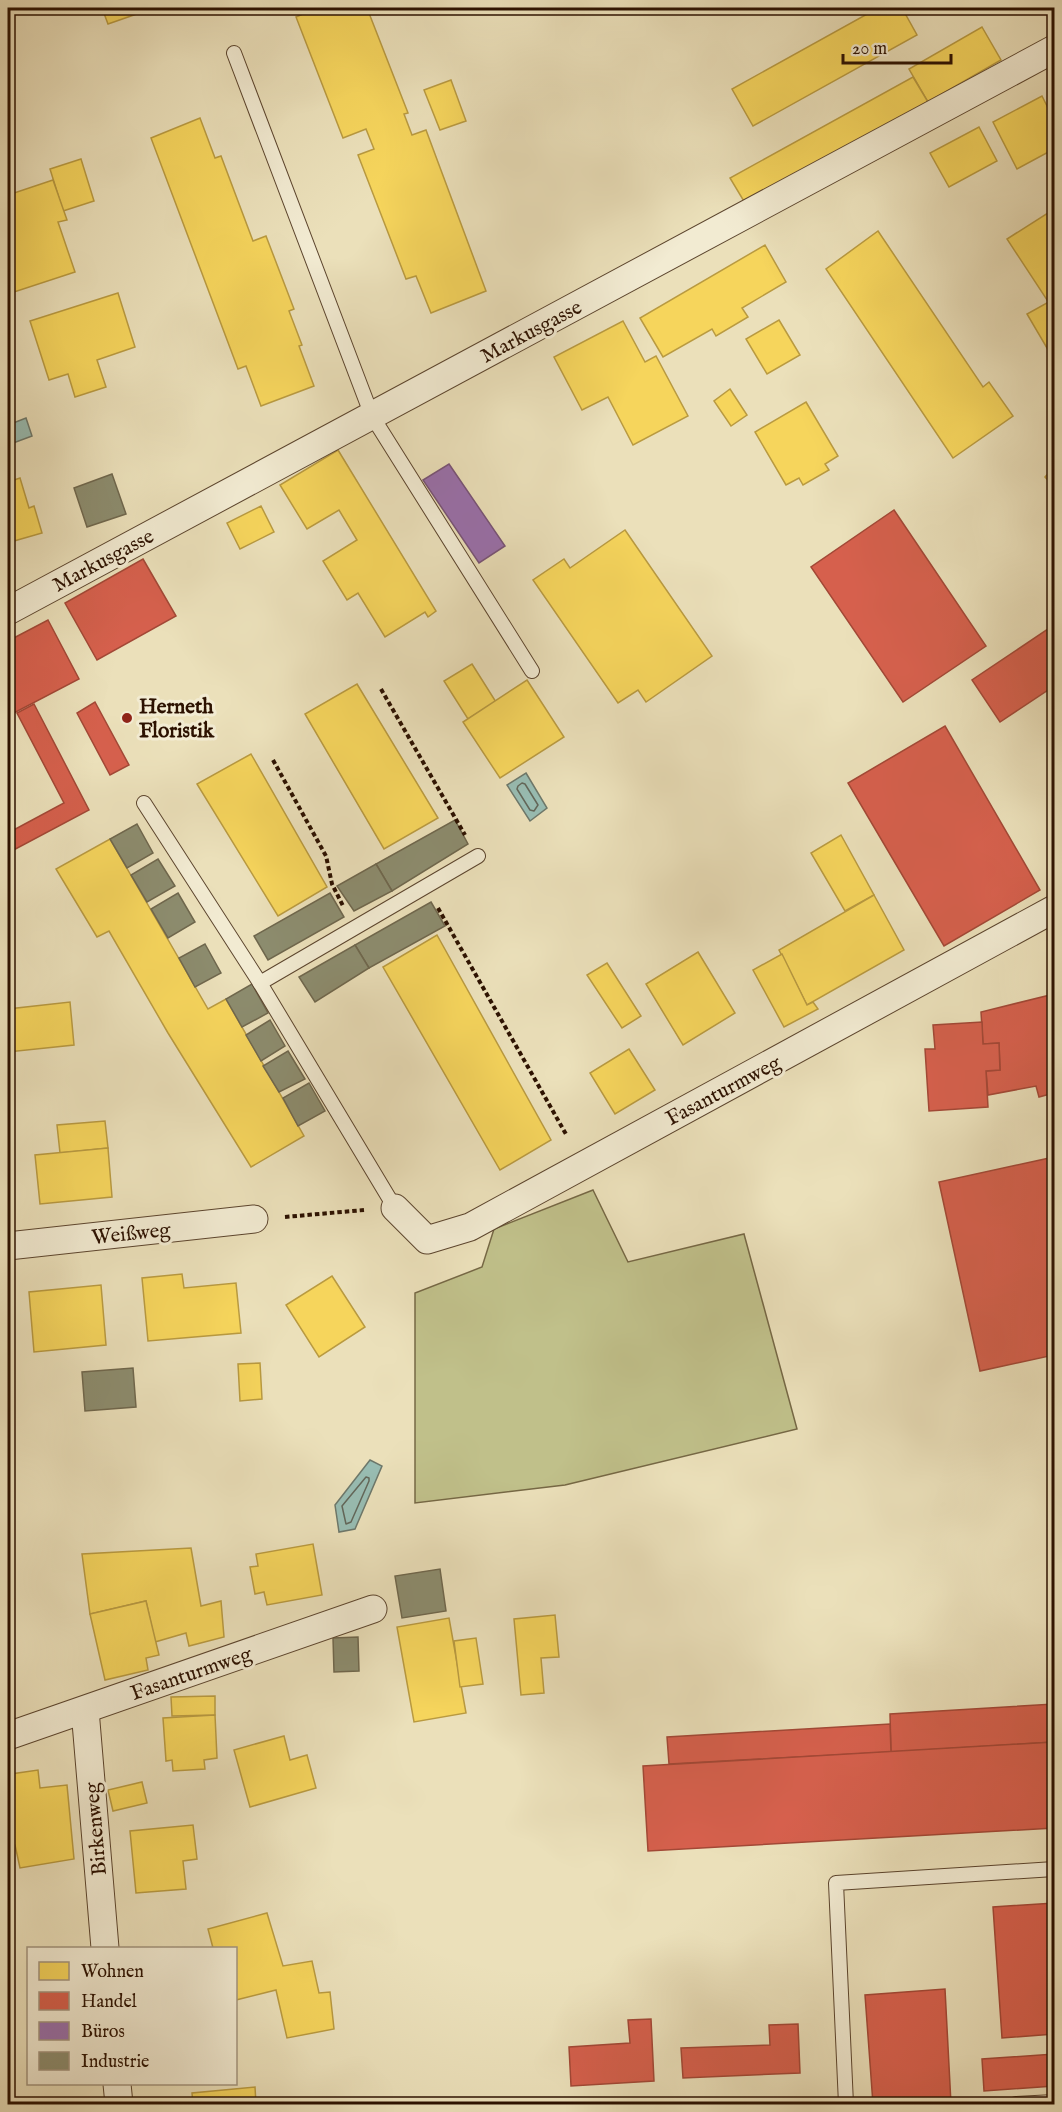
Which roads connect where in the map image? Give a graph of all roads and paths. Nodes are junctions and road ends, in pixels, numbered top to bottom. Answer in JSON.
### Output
{"nodes":[{"id":1,"x":1054,"y":49,"type":"edge"},
{"id":2,"x":234,"y":53,"type":"dead end"},
{"id":3,"x":372,"y":416,"type":"junction"},
{"id":4,"x":8,"y":611,"type":"edge"},
{"id":5,"x":532,"y":671,"type":"dead end"},
{"id":6,"x":381,"y":689,"type":"dead end"},
{"id":7,"x":273,"y":760,"type":"dead end"},
{"id":8,"x":144,"y":803,"type":"dead end"},
{"id":9,"x":478,"y":856,"type":"joint"},
{"id":10,"x":426,"y":887,"type":"junction"},
{"id":11,"x":1054,"y":909,"type":"edge"},
{"id":12,"x":355,"y":927,"type":"junction"},
{"id":13,"x":260,"y":983,"type":"junction"},
{"id":14,"x":567,"y":1136,"type":"dead end"},
{"id":15,"x":395,"y":1208,"type":"junction"},
{"id":16,"x":254,"y":1219,"type":"joint"},
{"id":17,"x":8,"y":1246,"type":"edge"},
{"id":18,"x":373,"y":1609,"type":"dead end"},
{"id":19,"x":85,"y":1710,"type":"junction"},
{"id":20,"x":8,"y":1736,"type":"edge"},
{"id":21,"x":1054,"y":1869,"type":"edge"},
{"id":22,"x":105,"y":1947,"type":"edge"},
{"id":23,"x":117,"y":2085,"type":"edge"},
{"id":24,"x":1054,"y":2102,"type":"edge"},
{"id":25,"x":119,"y":2104,"type":"edge"},
{"id":26,"x":846,"y":2104,"type":"edge"},
{"id":27,"x":1016,"y":2104,"type":"edge"}],
"edges":[{"from":1,"to":3,"type":"street","name":"Markusgasse"},
{"from":2,"to":3,"type":"lane"},
{"from":3,"to":4,"type":"street","name":"Markusgasse"},
{"from":3,"to":5,"type":"lane"},
{"from":6,"to":9,"type":"path"},
{"from":7,"to":12,"type":"path"},
{"from":8,"to":13,"type":"lane"},
{"from":9,"to":10,"type":"lane"},
{"from":10,"to":12,"type":"lane"},
{"from":10,"to":14,"type":"path"},
{"from":11,"to":15,"type":"street","name":"Fasanturmweg"},
{"from":12,"to":13,"type":"lane"},
{"from":13,"to":15,"type":"lane"},
{"from":15,"to":16,"type":"path"},
{"from":16,"to":17,"type":"street","name":"Weißweg"},
{"from":18,"to":19,"type":"street","name":"Fasanturmweg"},
{"from":19,"to":20,"type":"street","name":"Fasanturmweg"},
{"from":19,"to":22,"type":"street","name":"Birkenweg"},
{"from":21,"to":26,"type":"lane"},
{"from":23,"to":25,"type":"street"},
{"from":24,"to":27,"type":"lane"}]}
